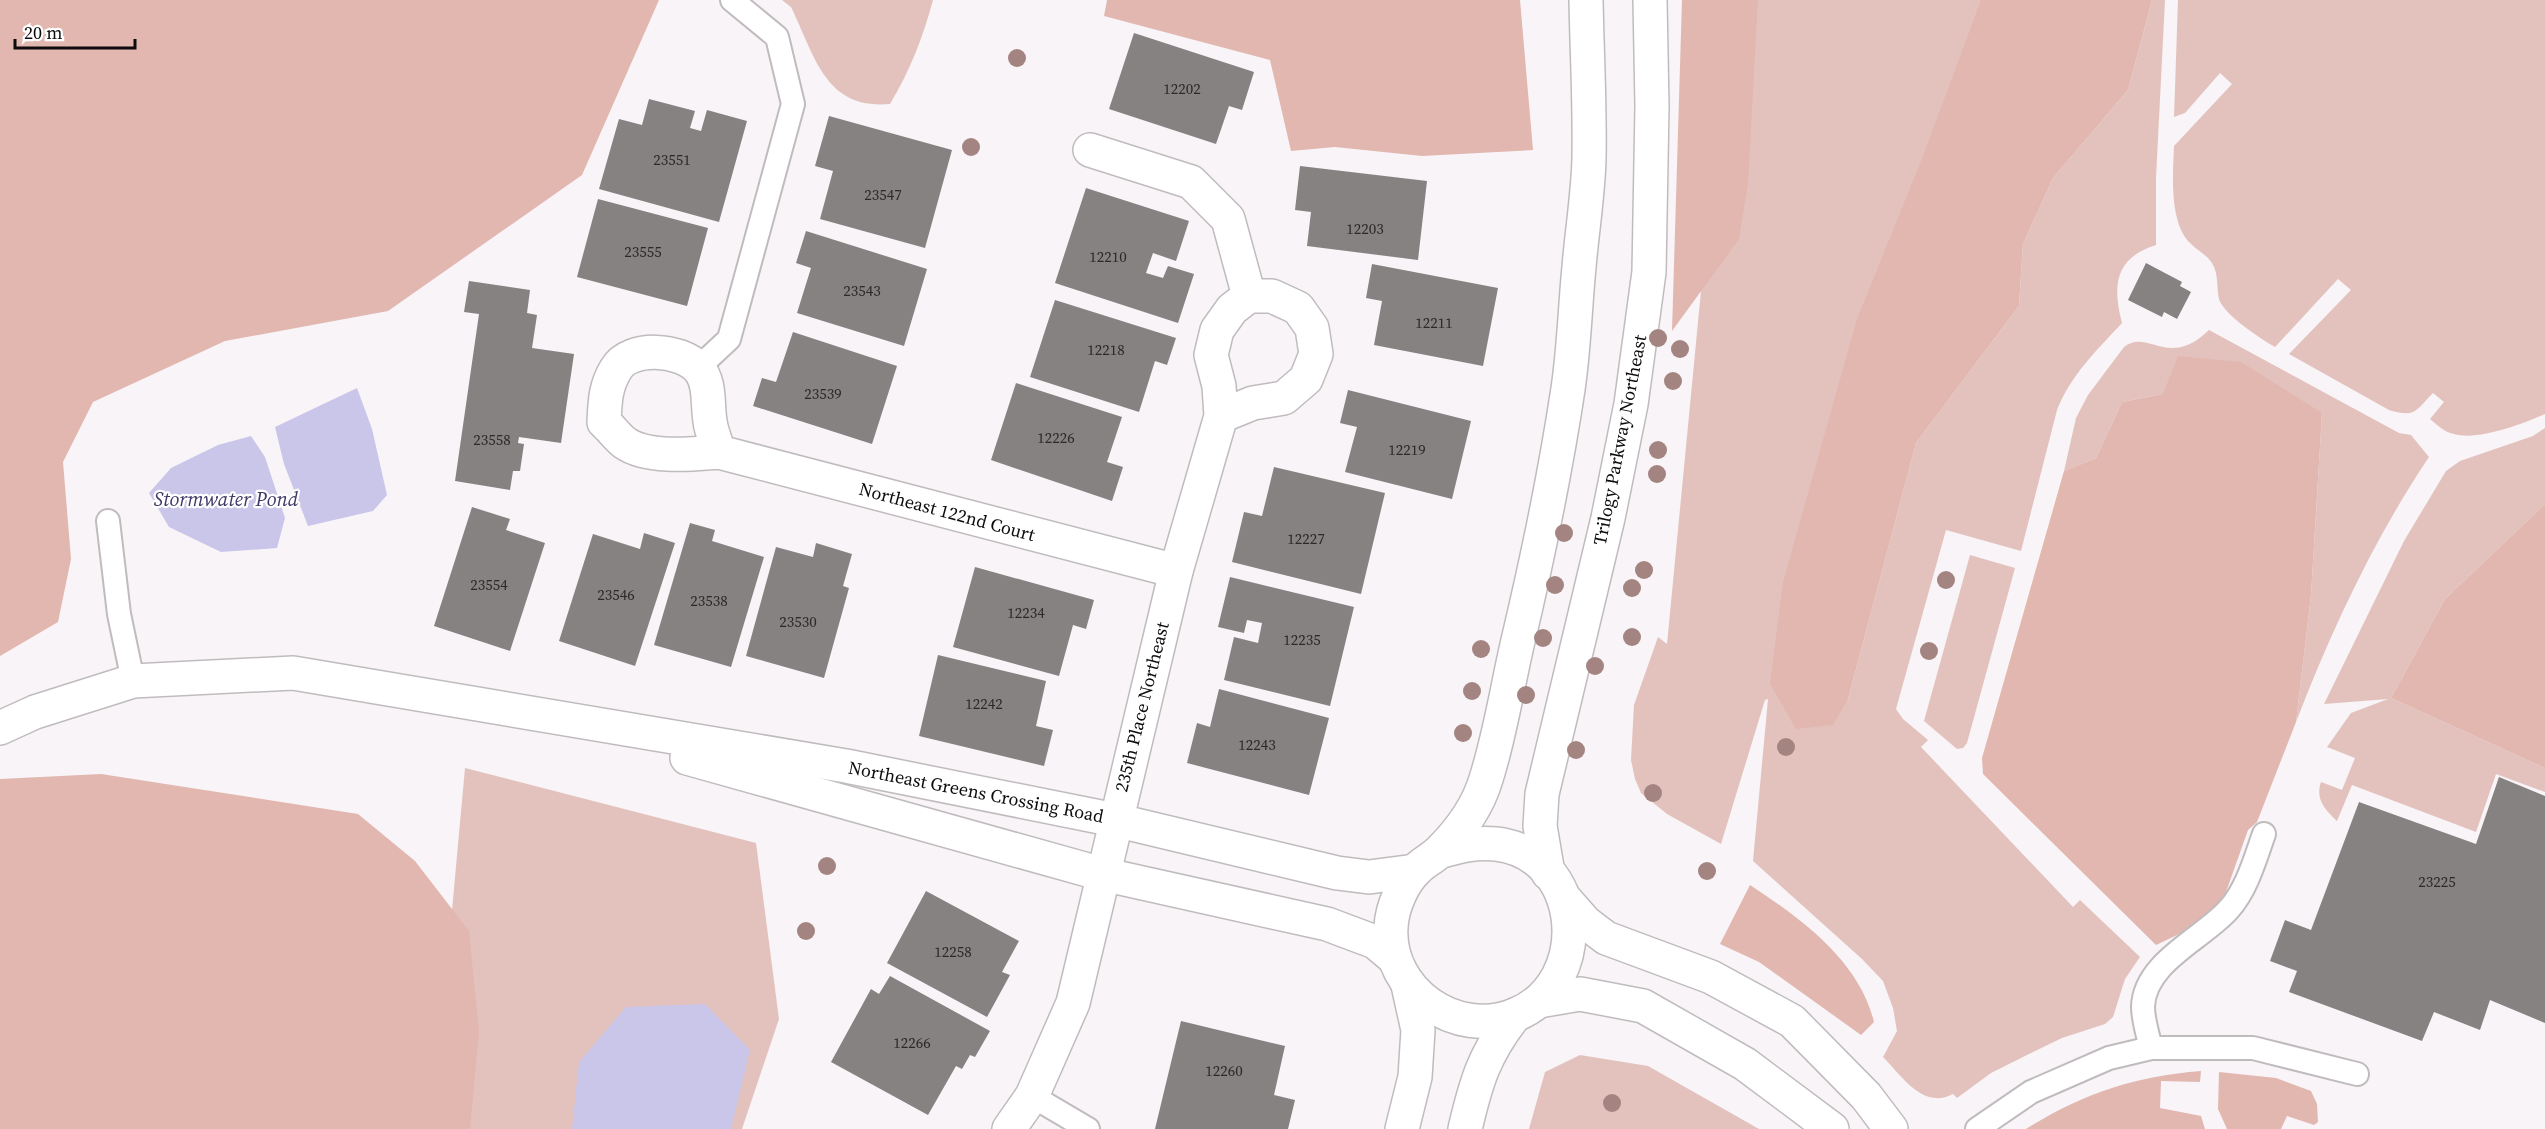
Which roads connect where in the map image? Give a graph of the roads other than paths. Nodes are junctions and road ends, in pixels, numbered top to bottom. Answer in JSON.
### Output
{"nodes":[{"id":1,"x":732,"y":0,"type":"edge"},
{"id":2,"x":1586,"y":0,"type":"edge"},
{"id":3,"x":1650,"y":0,"type":"edge"},
{"id":4,"x":1090,"y":150,"type":"dead end"},
{"id":5,"x":1249,"y":296,"type":"junction"},
{"id":6,"x":698,"y":368,"type":"junction"},
{"id":7,"x":1221,"y":416,"type":"junction"},
{"id":8,"x":719,"y":452,"type":"junction"},
{"id":9,"x":108,"y":521,"type":"dead end"},
{"id":10,"x":1176,"y":571,"type":"junction"},
{"id":11,"x":133,"y":681,"type":"junction"},
{"id":12,"x":535,"y":714,"type":"junction"},
{"id":13,"x":0,"y":728,"type":"edge"},
{"id":14,"x":1115,"y":820,"type":"junction"},
{"id":15,"x":2264,"y":834,"type":"dead end"},
{"id":16,"x":1427,"y":861,"type":"junction"},
{"id":17,"x":1102,"y":874,"type":"junction"},
{"id":18,"x":1556,"y":885,"type":"junction"},
{"id":19,"x":1401,"y":971,"type":"junction"},
{"id":20,"x":1527,"y":1008,"type":"junction"},
{"id":21,"x":2151,"y":1048,"type":"junction"},
{"id":22,"x":2357,"y":1074,"type":"dead end"},
{"id":23,"x":1032,"y":1096,"type":"junction"},
{"id":24,"x":1009,"y":1129,"type":"edge"},
{"id":25,"x":1088,"y":1129,"type":"edge"},
{"id":26,"x":1402,"y":1129,"type":"edge"},
{"id":27,"x":1465,"y":1129,"type":"edge"},
{"id":28,"x":1832,"y":1129,"type":"edge"},
{"id":29,"x":1891,"y":1129,"type":"edge"},
{"id":30,"x":1977,"y":1129,"type":"edge"}],
"edges":[{"from":1,"to":6,"type":"lane"},
{"from":2,"to":16,"type":"street"},
{"from":3,"to":18,"type":"street","name":"Trilogy Parkway Northeast"},
{"from":4,"to":5,"type":"street"},
{"from":5,"to":7,"type":"street","name":"235th Place Northeast"},
{"from":5,"to":7,"type":"street"},
{"from":6,"to":8,"type":"street"},
{"from":6,"to":8,"type":"street","name":"Northeast 122nd Court"},
{"from":7,"to":10,"type":"street","name":"235th Place Northeast"},
{"from":8,"to":10,"type":"street","name":"Northeast 122nd Court"},
{"from":9,"to":11,"type":"lane"},
{"from":10,"to":14,"type":"street","name":"235th Place Northeast"},
{"from":11,"to":12,"type":"street","name":"Northeast Greens Crossing Road"},
{"from":11,"to":13,"type":"street","name":"Northeast Greens Crossing Road"},
{"from":12,"to":14,"type":"street","name":"Northeast Greens Crossing Road"},
{"from":12,"to":17,"type":"street","name":"Northeast Greens Crossing Road"},
{"from":14,"to":16,"type":"street","name":"Northeast Greens Crossing Road"},
{"from":14,"to":17,"type":"street","name":"235th Place Northeast"},
{"from":15,"to":21,"type":"lane"},
{"from":16,"to":18,"type":"street"},
{"from":16,"to":19,"type":"street"},
{"from":17,"to":19,"type":"street","name":"Northeast Greens Crossing Road"},
{"from":17,"to":23,"type":"street","name":"235th Place Northeast"},
{"from":18,"to":20,"type":"street"},
{"from":18,"to":29,"type":"street"},
{"from":19,"to":20,"type":"street"},
{"from":19,"to":26,"type":"street"},
{"from":20,"to":27,"type":"street"},
{"from":20,"to":28,"type":"street"},
{"from":21,"to":22,"type":"lane"},
{"from":21,"to":30,"type":"lane"},
{"from":23,"to":24,"type":"street","name":"235th Place Northeast"},
{"from":23,"to":25,"type":"lane"}]}
